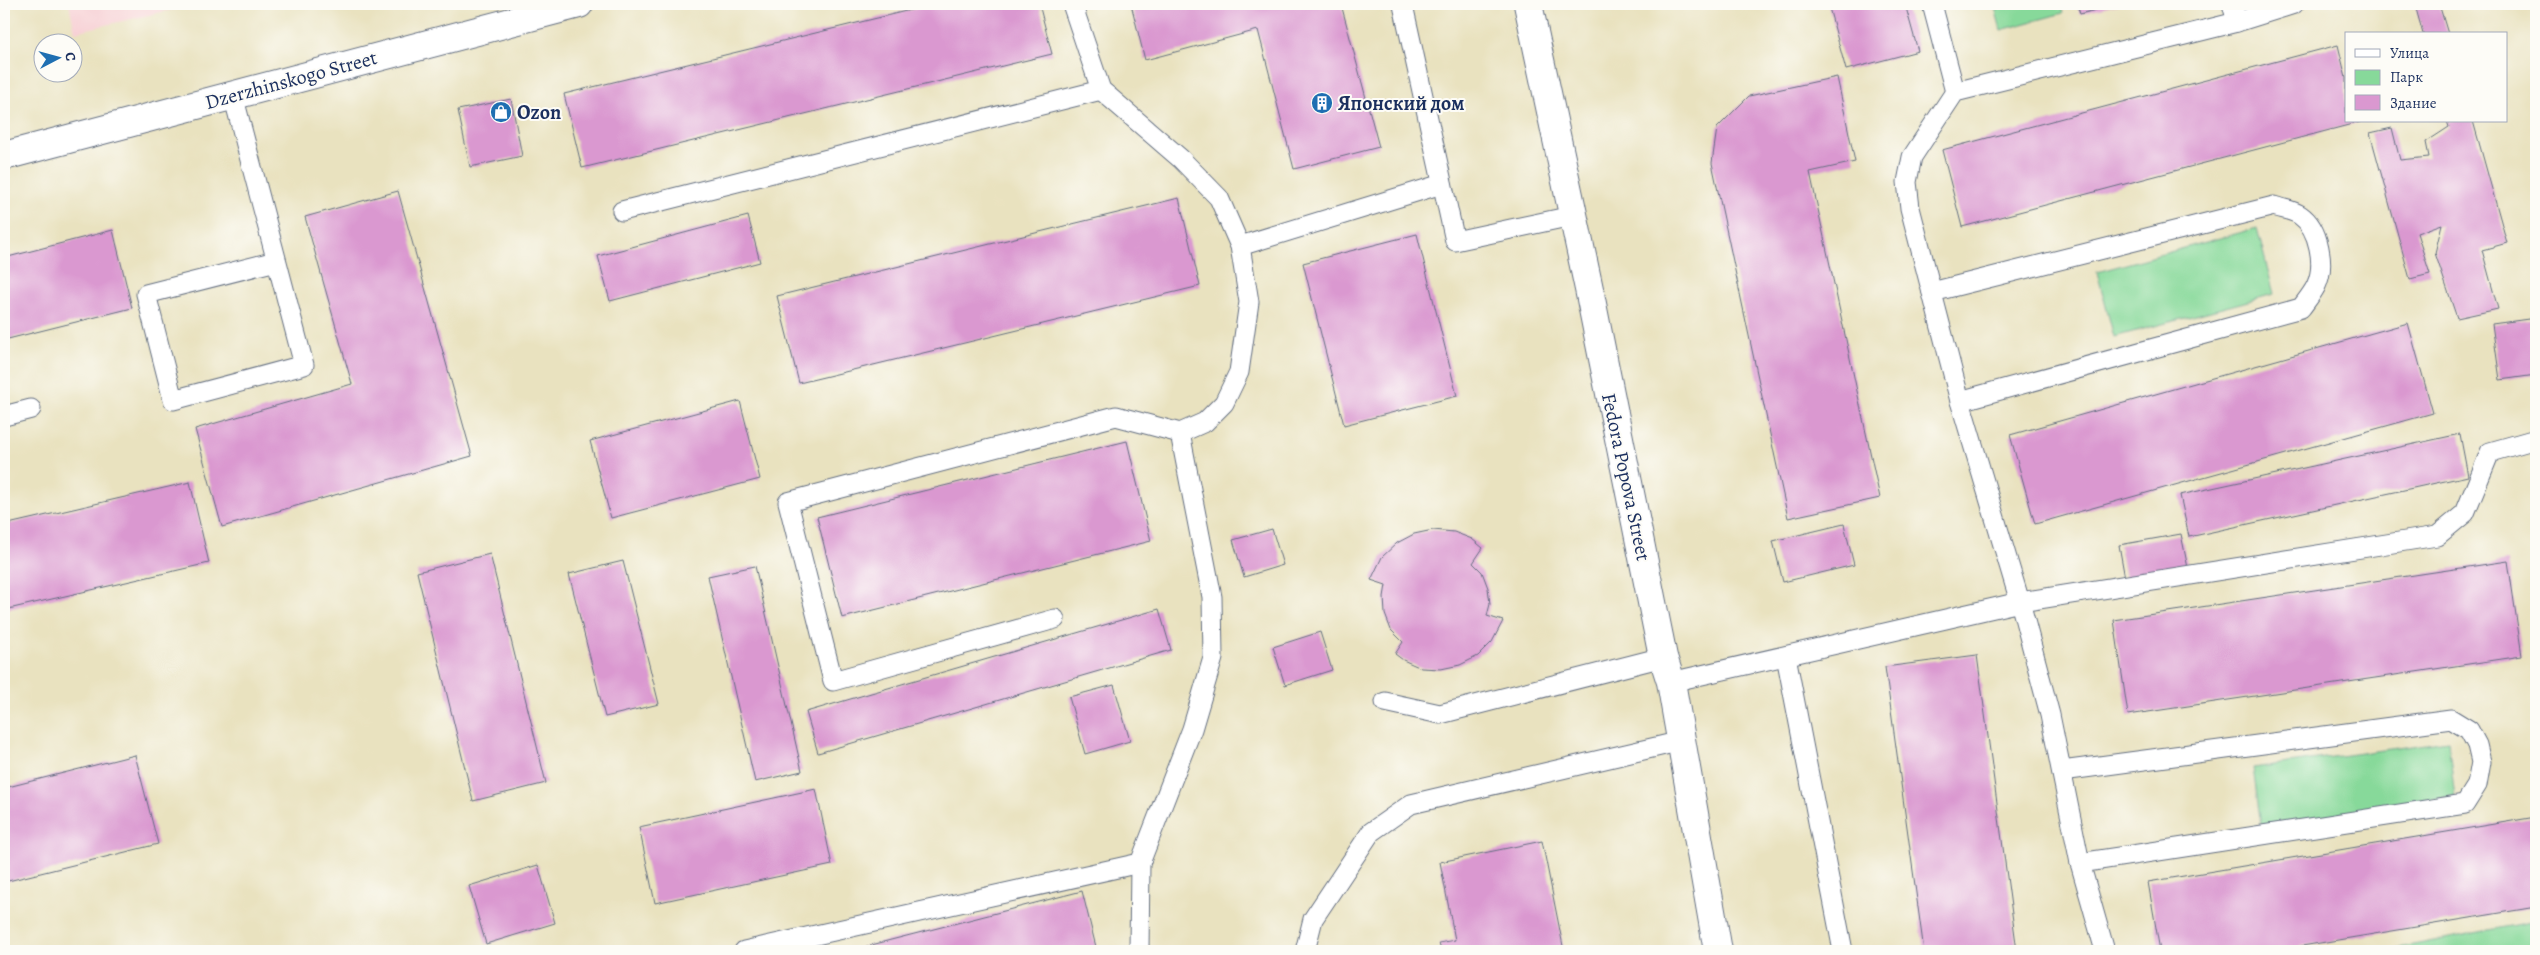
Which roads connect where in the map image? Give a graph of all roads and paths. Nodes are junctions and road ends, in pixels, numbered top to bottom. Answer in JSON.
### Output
{"nodes":[{"id":1,"x":579,"y":4,"type":"edge"},
{"id":2,"x":1072,"y":4,"type":"edge"},
{"id":3,"x":1528,"y":4,"type":"edge"},
{"id":4,"x":1932,"y":4,"type":"edge"},
{"id":5,"x":2294,"y":4,"type":"edge"},
{"id":6,"x":1403,"y":5,"type":"dead end"},
{"id":7,"x":2235,"y":13,"type":"edge"},
{"id":8,"x":1101,"y":90,"type":"junction"},
{"id":9,"x":1955,"y":92,"type":"junction"},
{"id":10,"x":233,"y":96,"type":"junction"},
{"id":11,"x":4,"y":156,"type":"edge"},
{"id":12,"x":1442,"y":184,"type":"junction"},
{"id":13,"x":622,"y":211,"type":"dead end"},
{"id":14,"x":1572,"y":216,"type":"junction"},
{"id":15,"x":1240,"y":246,"type":"junction"},
{"id":16,"x":276,"y":260,"type":"junction"},
{"id":17,"x":1932,"y":292,"type":"junction"},
{"id":18,"x":1960,"y":401,"type":"junction"},
{"id":19,"x":31,"y":409,"type":"dead end"},
{"id":20,"x":4,"y":416,"type":"edge"},
{"id":21,"x":1180,"y":434,"type":"junction"},
{"id":22,"x":2536,"y":439,"type":"edge"},
{"id":23,"x":2020,"y":602,"type":"junction"},
{"id":24,"x":1055,"y":620,"type":"dead end"},
{"id":25,"x":1786,"y":656,"type":"junction"},
{"id":26,"x":1667,"y":670,"type":"junction"},
{"id":27,"x":1385,"y":702,"type":"dead end"},
{"id":28,"x":1682,"y":741,"type":"junction"},
{"id":29,"x":2062,"y":771,"type":"junction"},
{"id":30,"x":1140,"y":863,"type":"junction"},
{"id":31,"x":2080,"y":863,"type":"junction"},
{"id":32,"x":744,"y":951,"type":"edge"},
{"id":33,"x":1140,"y":951,"type":"edge"},
{"id":34,"x":1305,"y":951,"type":"edge"},
{"id":35,"x":1718,"y":951,"type":"edge"},
{"id":36,"x":1843,"y":951,"type":"edge"},
{"id":37,"x":2105,"y":951,"type":"edge"}],
"edges":[{"from":1,"to":10,"type":"street","name":"Dzerzhinskogo Street"},
{"from":2,"to":8,"type":"lane"},
{"from":3,"to":14,"type":"street","name":"Fedora Popova Street"},
{"from":4,"to":9,"type":"lane"},
{"from":5,"to":7,"type":"lane"},
{"from":6,"to":12,"type":"lane"},
{"from":7,"to":9,"type":"lane"},
{"from":8,"to":13,"type":"lane"},
{"from":8,"to":15,"type":"lane"},
{"from":9,"to":17,"type":"lane"},
{"from":10,"to":11,"type":"street","name":"Dzerzhinskogo Street"},
{"from":10,"to":16,"type":"lane"},
{"from":12,"to":14,"type":"lane"},
{"from":12,"to":15,"type":"lane"},
{"from":14,"to":26,"type":"street","name":"Fedora Popova Street"},
{"from":15,"to":21,"type":"lane"},
{"from":16,"to":16,"type":"lane"},
{"from":17,"to":18,"type":"lane"},
{"from":17,"to":18,"type":"lane"},
{"from":18,"to":23,"type":"lane"},
{"from":19,"to":20,"type":"lane"},
{"from":21,"to":24,"type":"lane"},
{"from":21,"to":30,"type":"lane"},
{"from":22,"to":23,"type":"lane"},
{"from":23,"to":25,"type":"lane"},
{"from":23,"to":29,"type":"lane"},
{"from":25,"to":26,"type":"lane"},
{"from":25,"to":36,"type":"lane"},
{"from":26,"to":27,"type":"lane"},
{"from":26,"to":28,"type":"street","name":"Fedora Popova Street"},
{"from":28,"to":34,"type":"lane"},
{"from":28,"to":35,"type":"street","name":"Fedora Popova Street"},
{"from":29,"to":31,"type":"lane"},
{"from":29,"to":31,"type":"lane"},
{"from":30,"to":32,"type":"lane"},
{"from":30,"to":33,"type":"lane"},
{"from":31,"to":37,"type":"lane"}]}
